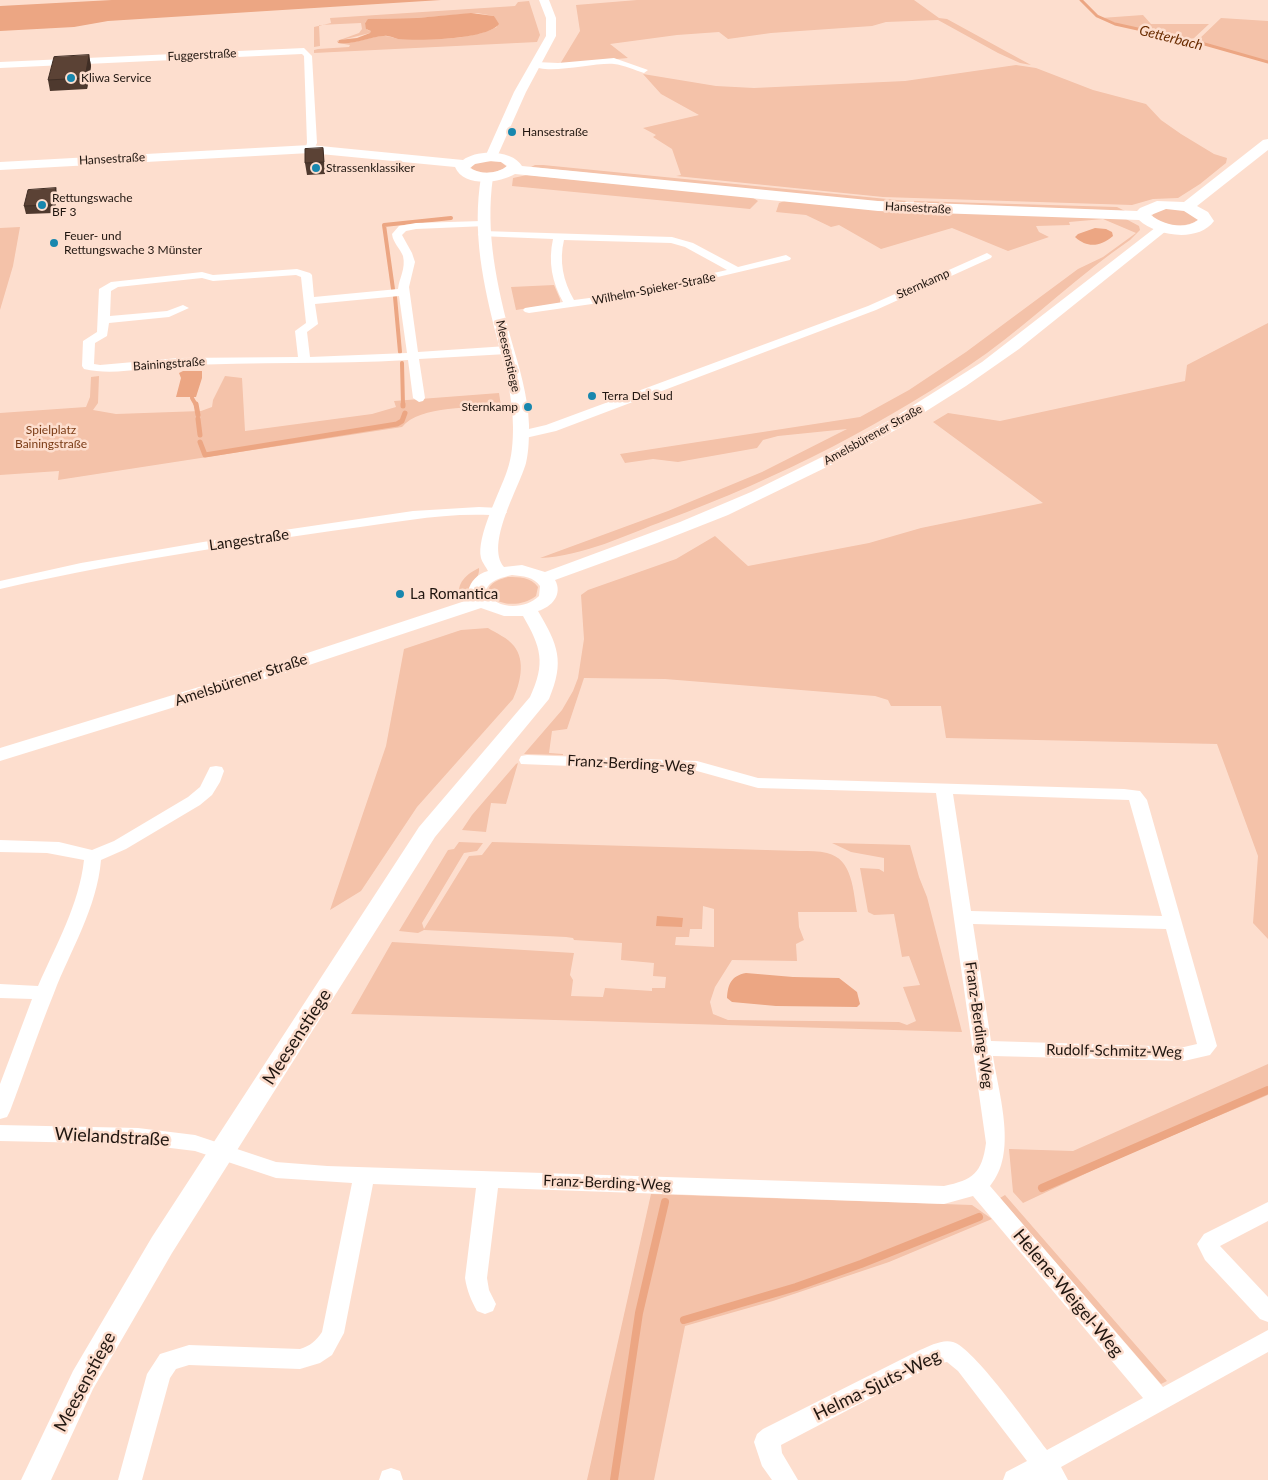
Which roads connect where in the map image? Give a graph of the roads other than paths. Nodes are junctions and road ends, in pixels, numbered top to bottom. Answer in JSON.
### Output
{"nodes":[{"id":1,"x":544,"y":0,"type":"edge"},
{"id":2,"x":0,"y":65,"type":"edge"},
{"id":3,"x":536,"y":65,"type":"junction"},
{"id":4,"x":644,"y":70,"type":"dead end"},
{"id":5,"x":1268,"y":143,"type":"edge"},
{"id":6,"x":310,"y":149,"type":"junction"},
{"id":7,"x":491,"y":157,"type":"junction"},
{"id":8,"x":464,"y":164,"type":"junction"},
{"id":9,"x":0,"y":166,"type":"edge"},
{"id":10,"x":514,"y":170,"type":"junction"},
{"id":11,"x":487,"y":177,"type":"junction"},
{"id":12,"x":1187,"y":207,"type":"junction"},
{"id":13,"x":1144,"y":216,"type":"junction"},
{"id":14,"x":1165,"y":227,"type":"junction"},
{"id":15,"x":483,"y":229,"type":"junction"},
{"id":16,"x":559,"y":236,"type":"junction"},
{"id":17,"x":987,"y":256,"type":"dead end"},
{"id":18,"x":786,"y":258,"type":"dead end"},
{"id":19,"x":737,"y":271,"type":"junction"},
{"id":20,"x":404,"y":292,"type":"junction"},
{"id":21,"x":309,"y":301,"type":"junction"},
{"id":22,"x":571,"y":305,"type":"junction"},
{"id":23,"x":183,"y":308,"type":"dead end"},
{"id":24,"x":529,"y":310,"type":"dead end"},
{"id":25,"x":104,"y":320,"type":"junction"},
{"id":26,"x":507,"y":350,"type":"junction"},
{"id":27,"x":414,"y":357,"type":"junction"},
{"id":28,"x":304,"y":361,"type":"junction"},
{"id":29,"x":419,"y":398,"type":"dead end"},
{"id":30,"x":521,"y":434,"type":"junction"},
{"id":31,"x":500,"y":512,"type":"junction"},
{"id":32,"x":499,"y":572,"type":"junction"},
{"id":33,"x":545,"y":578,"type":"junction"},
{"id":34,"x":1,"y":584,"type":"edge"},
{"id":35,"x":482,"y":602,"type":"junction"},
{"id":36,"x":528,"y":609,"type":"junction"},
{"id":37,"x":0,"y":755,"type":"edge"},
{"id":38,"x":526,"y":760,"type":"dead end"},
{"id":39,"x":216,"y":771,"type":"dead end"},
{"id":40,"x":944,"y":788,"type":"junction"},
{"id":41,"x":0,"y":846,"type":"edge"},
{"id":42,"x":93,"y":857,"type":"junction"},
{"id":43,"x":964,"y":917,"type":"junction"},
{"id":44,"x":1174,"y":923,"type":"junction"},
{"id":45,"x":0,"y":991,"type":"edge"},
{"id":46,"x":44,"y":993,"type":"junction"},
{"id":47,"x":981,"y":1048,"type":"junction"},
{"id":48,"x":0,"y":1111,"type":"edge"},
{"id":49,"x":0,"y":1133,"type":"edge"},
{"id":50,"x":223,"y":1152,"type":"junction"},
{"id":51,"x":364,"y":1176,"type":"junction"},
{"id":52,"x":488,"y":1179,"type":"junction"},
{"id":53,"x":977,"y":1186,"type":"junction"},
{"id":54,"x":1268,"y":1211,"type":"edge"},
{"id":55,"x":485,"y":1304,"type":"dead end"},
{"id":56,"x":1268,"y":1312,"type":"edge"},
{"id":57,"x":1268,"y":1340,"type":"edge"},
{"id":58,"x":1160,"y":1401,"type":"junction"},
{"id":59,"x":1050,"y":1472,"type":"edge"},
{"id":60,"x":36,"y":1480,"type":"edge"},
{"id":61,"x":130,"y":1480,"type":"edge"},
{"id":62,"x":786,"y":1480,"type":"edge"},
{"id":63,"x":1015,"y":1480,"type":"edge"}],
"edges":[{"from":1,"to":3,"type":"street"},
{"from":2,"to":6,"type":"street","name":"Fuggerstraße"},
{"from":3,"to":4,"type":"street"},
{"from":3,"to":7,"type":"street"},
{"from":5,"to":12,"type":"main road"},
{"from":6,"to":8,"type":"main road","name":"Hansestraße"},
{"from":6,"to":9,"type":"main road","name":"Hansestraße"},
{"from":7,"to":8,"type":"main road","name":"Hansestraße"},
{"from":7,"to":10,"type":"main road","name":"Hansestraße"},
{"from":8,"to":11,"type":"main road","name":"Hansestraße"},
{"from":10,"to":11,"type":"main road","name":"Hansestraße"},
{"from":10,"to":13,"type":"main road","name":"Hansestraße"},
{"from":11,"to":15,"type":"street","name":"Meesenstiege"},
{"from":12,"to":13,"type":"main road"},
{"from":12,"to":14,"type":"main road"},
{"from":13,"to":14,"type":"main road"},
{"from":14,"to":33,"type":"street","name":"Amelsbürener Straße"},
{"from":15,"to":16,"type":"street","name":"Wilhelm-Spieker-Straße"},
{"from":15,"to":20,"type":"street"},
{"from":15,"to":26,"type":"street","name":"Meesenstiege"},
{"from":16,"to":19,"type":"street","name":"Wilhelm-Spieker-Straße"},
{"from":16,"to":22,"type":"street","name":"Wilhelm-Spieker-Straße"},
{"from":17,"to":30,"type":"street","name":"Sternkamp"},
{"from":18,"to":19,"type":"street","name":"Wilhelm-Spieker-Straße"},
{"from":19,"to":22,"type":"street","name":"Wilhelm-Spieker-Straße"},
{"from":20,"to":21,"type":"street"},
{"from":20,"to":27,"type":"street"},
{"from":21,"to":25,"type":"street","name":"Bainingstraße"},
{"from":21,"to":28,"type":"street","name":"Bainingstraße"},
{"from":22,"to":24,"type":"street","name":"Wilhelm-Spieker-Straße"},
{"from":23,"to":25,"type":"street"},
{"from":25,"to":28,"type":"street","name":"Bainingstraße"},
{"from":26,"to":27,"type":"street","name":"Bainingstraße"},
{"from":26,"to":30,"type":"street","name":"Meesenstiege"},
{"from":27,"to":28,"type":"street","name":"Bainingstraße"},
{"from":27,"to":29,"type":"street"},
{"from":30,"to":31,"type":"street","name":"Meesenstiege"},
{"from":31,"to":32,"type":"street","name":"Meesenstiege"},
{"from":31,"to":34,"type":"street","name":"Langestraße"},
{"from":32,"to":33,"type":"street"},
{"from":32,"to":35,"type":"street"},
{"from":33,"to":36,"type":"street"},
{"from":35,"to":36,"type":"street"},
{"from":35,"to":37,"type":"street","name":"Amelsbürener Straße"},
{"from":36,"to":50,"type":"street","name":"Meesenstiege"},
{"from":38,"to":40,"type":"street","name":"Franz-Berding-Weg"},
{"from":39,"to":42,"type":"street"},
{"from":40,"to":43,"type":"street","name":"Franz-Berding-Weg"},
{"from":40,"to":44,"type":"street","name":"Rudolf-Schmitz-Weg"},
{"from":41,"to":42,"type":"street"},
{"from":42,"to":46,"type":"street"},
{"from":43,"to":44,"type":"street"},
{"from":43,"to":47,"type":"street","name":"Franz-Berding-Weg"},
{"from":44,"to":47,"type":"street","name":"Rudolf-Schmitz-Weg"},
{"from":45,"to":46,"type":"street"},
{"from":46,"to":48,"type":"street"},
{"from":47,"to":53,"type":"street","name":"Franz-Berding-Weg"},
{"from":49,"to":50,"type":"street","name":"Wielandstraße"},
{"from":50,"to":51,"type":"street","name":"Franz-Berding-Weg"},
{"from":50,"to":60,"type":"street","name":"Meesenstiege"},
{"from":51,"to":52,"type":"street","name":"Franz-Berding-Weg"},
{"from":51,"to":61,"type":"street"},
{"from":52,"to":53,"type":"street","name":"Franz-Berding-Weg"},
{"from":52,"to":55,"type":"street"},
{"from":53,"to":58,"type":"street","name":"Helene-Weigel-Weg"},
{"from":54,"to":56,"type":"street"},
{"from":57,"to":58,"type":"street"},
{"from":58,"to":59,"type":"street"},
{"from":59,"to":62,"type":"street","name":"Helma-Sjuts-Weg"},
{"from":59,"to":63,"type":"street"}]}
